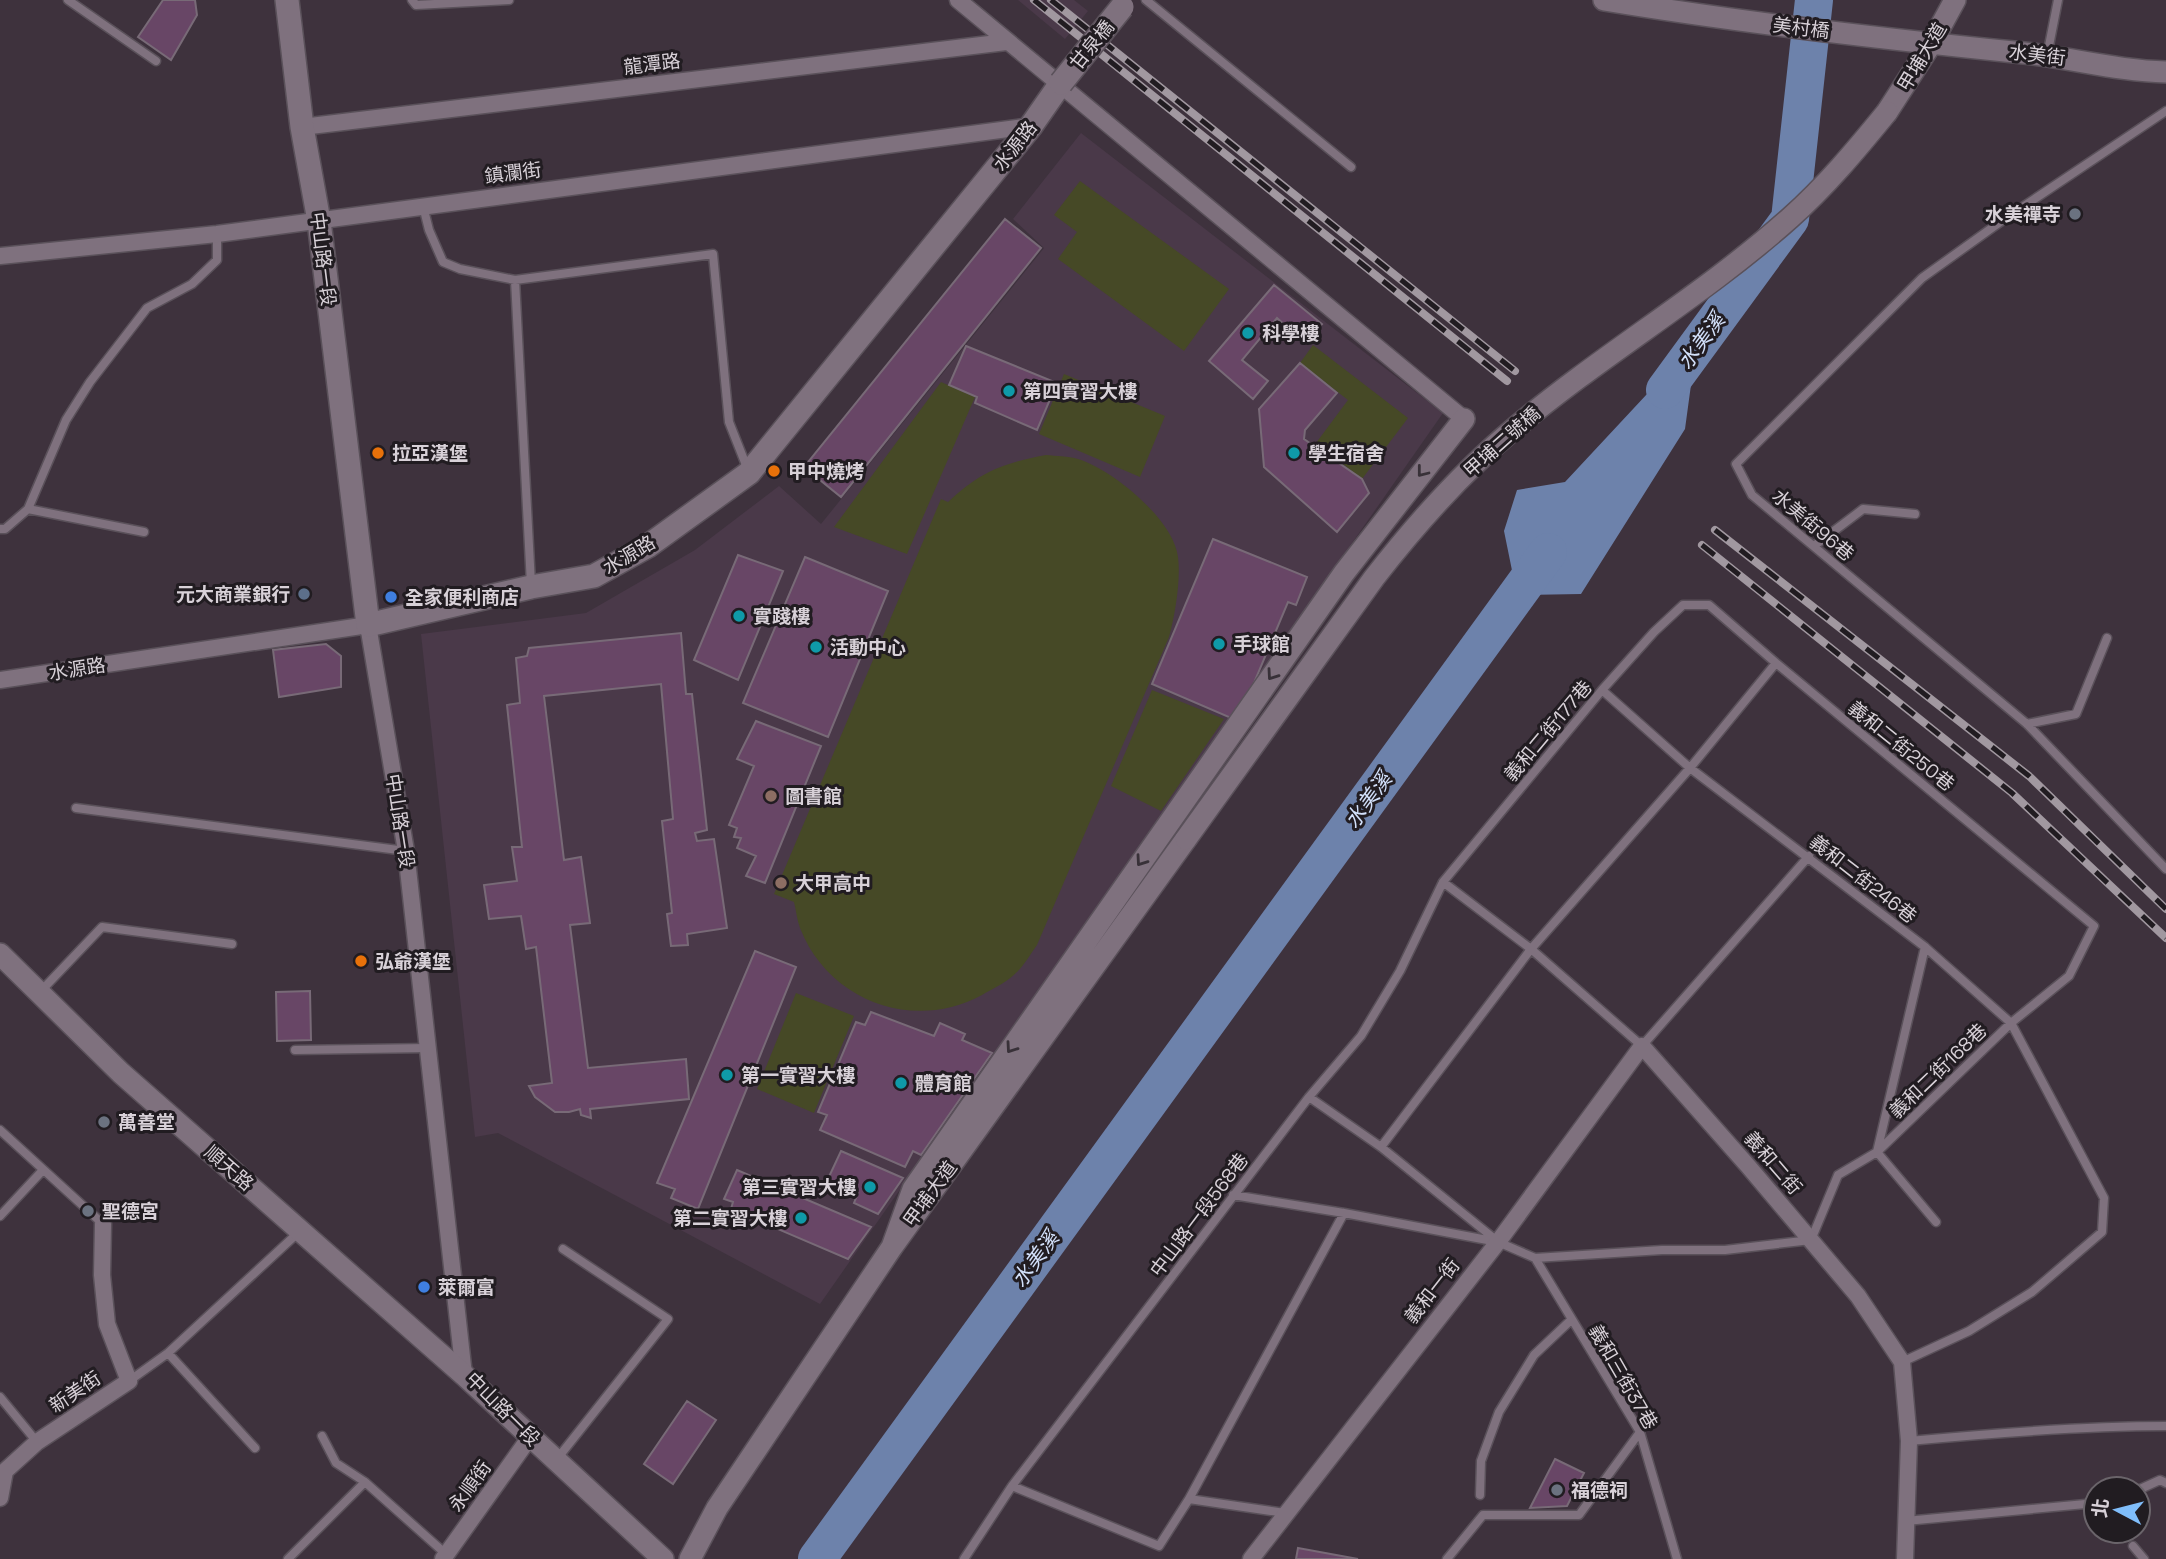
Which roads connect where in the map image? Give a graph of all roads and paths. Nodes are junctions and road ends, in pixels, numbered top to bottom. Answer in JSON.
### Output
{"nodes":[{"id":1,"x":68,"y":0,"type":"edge"},
{"id":2,"x":287,"y":0,"type":"edge"},
{"id":3,"x":412,"y":0,"type":"edge"},
{"id":4,"x":509,"y":0,"type":"edge"},
{"id":5,"x":958,"y":0,"type":"edge"},
{"id":6,"x":1146,"y":0,"type":"edge"},
{"id":7,"x":1604,"y":0,"type":"edge"},
{"id":8,"x":1955,"y":0,"type":"edge"},
{"id":9,"x":2059,"y":0,"type":"edge"},
{"id":10,"x":1125,"y":3,"type":"edge"},
{"id":11,"x":1908,"y":41,"type":"joint"},
{"id":12,"x":1006,"y":42,"type":"junction"},
{"id":13,"x":1931,"y":44,"type":"junction"},
{"id":14,"x":2047,"y":56,"type":"junction"},
{"id":15,"x":156,"y":61,"type":"dead end"},
{"id":16,"x":2166,"y":72,"type":"edge"},
{"id":17,"x":1061,"y":83,"type":"junction"},
{"id":18,"x":2166,"y":111,"type":"edge"},
{"id":19,"x":1886,"y":112,"type":"joint"},
{"id":20,"x":1031,"y":126,"type":"junction"},
{"id":21,"x":302,"y":127,"type":"junction"},
{"id":22,"x":1351,"y":167,"type":"dead end"},
{"id":23,"x":422,"y":206,"type":"junction"},
{"id":24,"x":319,"y":221,"type":"junction"},
{"id":25,"x":217,"y":234,"type":"junction"},
{"id":26,"x":0,"y":256,"type":"edge"},
{"id":27,"x":515,"y":279,"type":"junction"},
{"id":28,"x":1464,"y":419,"type":"joint"},
{"id":29,"x":749,"y":473,"type":"junction"},
{"id":30,"x":28,"y":509,"type":"junction"},
{"id":31,"x":1915,"y":514,"type":"dead end"},
{"id":32,"x":0,"y":529,"type":"edge"},
{"id":33,"x":144,"y":532,"type":"dead end"},
{"id":34,"x":1814,"y":546,"type":"junction"},
{"id":35,"x":531,"y":587,"type":"junction"},
{"id":36,"x":1683,"y":605,"type":"joint"},
{"id":37,"x":368,"y":625,"type":"junction"},
{"id":38,"x":2107,"y":638,"type":"dead end"},
{"id":39,"x":1776,"y":663,"type":"junction"},
{"id":40,"x":0,"y":680,"type":"edge"},
{"id":41,"x":1602,"y":690,"type":"junction"},
{"id":42,"x":2027,"y":724,"type":"junction"},
{"id":43,"x":1690,"y":768,"type":"junction"},
{"id":44,"x":76,"y":808,"type":"dead end"},
{"id":45,"x":1185,"y":839,"type":"joint"},
{"id":46,"x":406,"y":851,"type":"junction"},
{"id":47,"x":1809,"y":856,"type":"junction"},
{"id":48,"x":2166,"y":869,"type":"edge"},
{"id":49,"x":1443,"y":882,"type":"junction"},
{"id":50,"x":2094,"y":926,"type":"joint"},
{"id":51,"x":232,"y":944,"type":"dead end"},
{"id":52,"x":1925,"y":947,"type":"junction"},
{"id":53,"x":1531,"y":949,"type":"junction"},
{"id":54,"x":0,"y":954,"type":"edge"},
{"id":55,"x":40,"y":992,"type":"junction"},
{"id":56,"x":2011,"y":1023,"type":"junction"},
{"id":57,"x":1642,"y":1046,"type":"junction"},
{"id":58,"x":428,"y":1048,"type":"junction"},
{"id":59,"x":295,"y":1050,"type":"dead end"},
{"id":60,"x":1309,"y":1097,"type":"junction"},
{"id":61,"x":0,"y":1130,"type":"edge"},
{"id":62,"x":1381,"y":1147,"type":"junction"},
{"id":63,"x":1877,"y":1152,"type":"junction"},
{"id":64,"x":43,"y":1170,"type":"junction"},
{"id":65,"x":1233,"y":1195,"type":"junction"},
{"id":66,"x":1344,"y":1213,"type":"junction"},
{"id":67,"x":0,"y":1216,"type":"edge"},
{"id":68,"x":1936,"y":1222,"type":"dead end"},
{"id":69,"x":103,"y":1224,"type":"joint"},
{"id":70,"x":301,"y":1230,"type":"junction"},
{"id":71,"x":1811,"y":1240,"type":"junction"},
{"id":72,"x":1498,"y":1242,"type":"junction"},
{"id":73,"x":892,"y":1247,"type":"junction"},
{"id":74,"x":563,"y":1249,"type":"dead end"},
{"id":75,"x":1535,"y":1258,"type":"junction"},
{"id":76,"x":1571,"y":1320,"type":"junction"},
{"id":77,"x":169,"y":1353,"type":"junction"},
{"id":78,"x":1902,"y":1362,"type":"junction"},
{"id":79,"x":464,"y":1376,"type":"junction"},
{"id":80,"x":129,"y":1381,"type":"junction"},
{"id":81,"x":0,"y":1397,"type":"edge"},
{"id":82,"x":2166,"y":1426,"type":"edge"},
{"id":83,"x":1640,"y":1432,"type":"junction"},
{"id":84,"x":322,"y":1436,"type":"dead end"},
{"id":85,"x":530,"y":1437,"type":"junction"},
{"id":86,"x":1909,"y":1441,"type":"junction"},
{"id":87,"x":37,"y":1442,"type":"junction"},
{"id":88,"x":255,"y":1448,"type":"dead end"},
{"id":89,"x":556,"y":1461,"type":"junction"},
{"id":90,"x":365,"y":1482,"type":"junction"},
{"id":91,"x":1013,"y":1486,"type":"junction"},
{"id":92,"x":1480,"y":1495,"type":"dead end"},
{"id":93,"x":0,"y":1498,"type":"edge"},
{"id":94,"x":1189,"y":1499,"type":"junction"},
{"id":95,"x":2082,"y":1504,"type":"edge"},
{"id":96,"x":1285,"y":1513,"type":"junction"},
{"id":97,"x":1906,"y":1521,"type":"junction"},
{"id":98,"x":2133,"y":1546,"type":"dead end"},
{"id":99,"x":445,"y":1557,"type":"edge"},
{"id":100,"x":288,"y":1559,"type":"edge"},
{"id":101,"x":663,"y":1559,"type":"edge"},
{"id":102,"x":690,"y":1559,"type":"edge"},
{"id":103,"x":964,"y":1559,"type":"edge"},
{"id":104,"x":1251,"y":1559,"type":"edge"},
{"id":105,"x":1447,"y":1559,"type":"edge"},
{"id":106,"x":1677,"y":1559,"type":"edge"},
{"id":107,"x":1905,"y":1559,"type":"edge"},
{"id":108,"x":2144,"y":1559,"type":"edge"}],
"edges":[{"from":1,"to":15,"type":"lane"},
{"from":2,"to":21,"type":"main road","name":"中山路一段"},
{"from":3,"to":4,"type":"lane"},
{"from":5,"to":12,"type":"street"},
{"from":6,"to":22,"type":"lane"},
{"from":7,"to":11,"type":"street","name":"美村橋"},
{"from":8,"to":13,"type":"street","name":"甲埔大道"},
{"from":9,"to":14,"type":"lane"},
{"from":10,"to":17,"type":"main road","name":"甘泉橋","bridge":true},
{"from":11,"to":13,"type":"street","name":"水美街"},
{"from":12,"to":17,"type":"street"},
{"from":12,"to":21,"type":"street","name":"龍潭路"},
{"from":13,"to":14,"type":"street","name":"水美街"},
{"from":13,"to":19,"type":"street","name":"甲埔大道"},
{"from":14,"to":16,"type":"street","name":"水美街"},
{"from":17,"to":20,"type":"main road","name":"水源路"},
{"from":17,"to":28,"type":"street"},
{"from":18,"to":34,"type":"lane","name":"水美街96巷"},
{"from":19,"to":45,"type":"street","name":"甲埔二號橋","bridge":true},
{"from":20,"to":23,"type":"street","name":"鎮瀾街"},
{"from":20,"to":29,"type":"main road","name":"水源路"},
{"from":21,"to":24,"type":"main road","name":"中山路一段"},
{"from":23,"to":24,"type":"street","name":"鎮瀾街"},
{"from":23,"to":27,"type":"lane"},
{"from":24,"to":25,"type":"street","name":"鎮瀾街"},
{"from":24,"to":37,"type":"main road","name":"中山路一段"},
{"from":25,"to":26,"type":"street","name":"鎮瀾街"},
{"from":25,"to":30,"type":"lane"},
{"from":27,"to":29,"type":"lane"},
{"from":27,"to":35,"type":"lane"},
{"from":28,"to":73,"type":"street","one_way":true},
{"from":29,"to":35,"type":"main road","name":"水源路"},
{"from":30,"to":32,"type":"lane"},
{"from":30,"to":33,"type":"lane"},
{"from":31,"to":34,"type":"lane"},
{"from":34,"to":42,"type":"lane","name":"水美街96巷"},
{"from":35,"to":37,"type":"main road","name":"水源路"},
{"from":36,"to":39,"type":"lane","name":"義和二街250巷"},
{"from":36,"to":41,"type":"lane","name":"義和二街177巷"},
{"from":37,"to":40,"type":"street","name":"水源路"},
{"from":37,"to":46,"type":"street","name":"中山路一段"},
{"from":38,"to":42,"type":"lane"},
{"from":39,"to":43,"type":"lane"},
{"from":39,"to":50,"type":"lane","name":"義和二街250巷"},
{"from":41,"to":43,"type":"lane","name":"義和二街246巷"},
{"from":41,"to":49,"type":"lane","name":"義和二街177巷"},
{"from":42,"to":48,"type":"lane","name":"水美街96巷"},
{"from":43,"to":47,"type":"lane","name":"義和二街246巷"},
{"from":43,"to":53,"type":"lane"},
{"from":44,"to":46,"type":"lane"},
{"from":45,"to":73,"type":"street","name":"甲埔大道"},
{"from":46,"to":58,"type":"street","name":"中山路一段"},
{"from":47,"to":52,"type":"lane","name":"義和二街246巷"},
{"from":47,"to":57,"type":"lane"},
{"from":49,"to":53,"type":"lane","name":"義和二街"},
{"from":49,"to":60,"type":"lane","name":"中山路一段568巷"},
{"from":50,"to":56,"type":"lane","name":"義和二街168巷"},
{"from":51,"to":55,"type":"lane"},
{"from":52,"to":56,"type":"lane","name":"義和二街246巷"},
{"from":52,"to":63,"type":"lane"},
{"from":53,"to":57,"type":"lane","name":"義和二街"},
{"from":53,"to":62,"type":"lane"},
{"from":54,"to":55,"type":"street","name":"順天路"},
{"from":55,"to":70,"type":"street","name":"順天路"},
{"from":56,"to":63,"type":"lane","name":"義和二街168巷"},
{"from":56,"to":78,"type":"lane"},
{"from":57,"to":71,"type":"street","name":"義和二街"},
{"from":57,"to":72,"type":"street","name":"義和一街"},
{"from":58,"to":59,"type":"lane"},
{"from":58,"to":79,"type":"street","name":"中山路一段"},
{"from":60,"to":62,"type":"lane"},
{"from":60,"to":65,"type":"lane","name":"中山路一段568巷"},
{"from":61,"to":64,"type":"lane"},
{"from":62,"to":72,"type":"lane"},
{"from":63,"to":68,"type":"lane"},
{"from":63,"to":71,"type":"lane","name":"義和二街168巷"},
{"from":64,"to":67,"type":"lane"},
{"from":64,"to":69,"type":"lane"},
{"from":65,"to":66,"type":"lane"},
{"from":65,"to":91,"type":"lane","name":"中山路一段568巷"},
{"from":66,"to":72,"type":"lane"},
{"from":66,"to":94,"type":"lane"},
{"from":69,"to":80,"type":"street","name":"新美街"},
{"from":70,"to":77,"type":"lane"},
{"from":70,"to":79,"type":"street","name":"順天路"},
{"from":71,"to":75,"type":"lane"},
{"from":71,"to":78,"type":"street","name":"義和二街"},
{"from":72,"to":75,"type":"lane"},
{"from":72,"to":96,"type":"street","name":"義和一街"},
{"from":73,"to":102,"type":"street","name":"甲埔大道"},
{"from":74,"to":89,"type":"lane"},
{"from":75,"to":76,"type":"lane","name":"義和三街37巷"},
{"from":76,"to":83,"type":"lane","name":"義和三街37巷"},
{"from":76,"to":92,"type":"lane"},
{"from":77,"to":80,"type":"lane"},
{"from":77,"to":88,"type":"lane"},
{"from":78,"to":86,"type":"street","name":"義和二街"},
{"from":79,"to":85,"type":"street","name":"中山路一段"},
{"from":80,"to":87,"type":"street","name":"新美街"},
{"from":81,"to":87,"type":"lane"},
{"from":82,"to":86,"type":"lane"},
{"from":83,"to":105,"type":"lane"},
{"from":83,"to":106,"type":"lane","name":"義和三街37巷"},
{"from":84,"to":90,"type":"lane"},
{"from":85,"to":89,"type":"street","name":"中山路一段"},
{"from":85,"to":99,"type":"street","name":"永順街"},
{"from":86,"to":97,"type":"street","name":"義和二街"},
{"from":87,"to":93,"type":"street","name":"新美街"},
{"from":89,"to":101,"type":"street","name":"中山路一段"},
{"from":90,"to":99,"type":"lane"},
{"from":90,"to":100,"type":"lane"},
{"from":91,"to":94,"type":"lane"},
{"from":91,"to":103,"type":"lane","name":"中山路一段568巷"},
{"from":94,"to":96,"type":"lane"},
{"from":95,"to":97,"type":"lane"},
{"from":96,"to":104,"type":"street","name":"義和一街"},
{"from":97,"to":107,"type":"street","name":"義和二街"},
{"from":98,"to":108,"type":"lane"}]}
